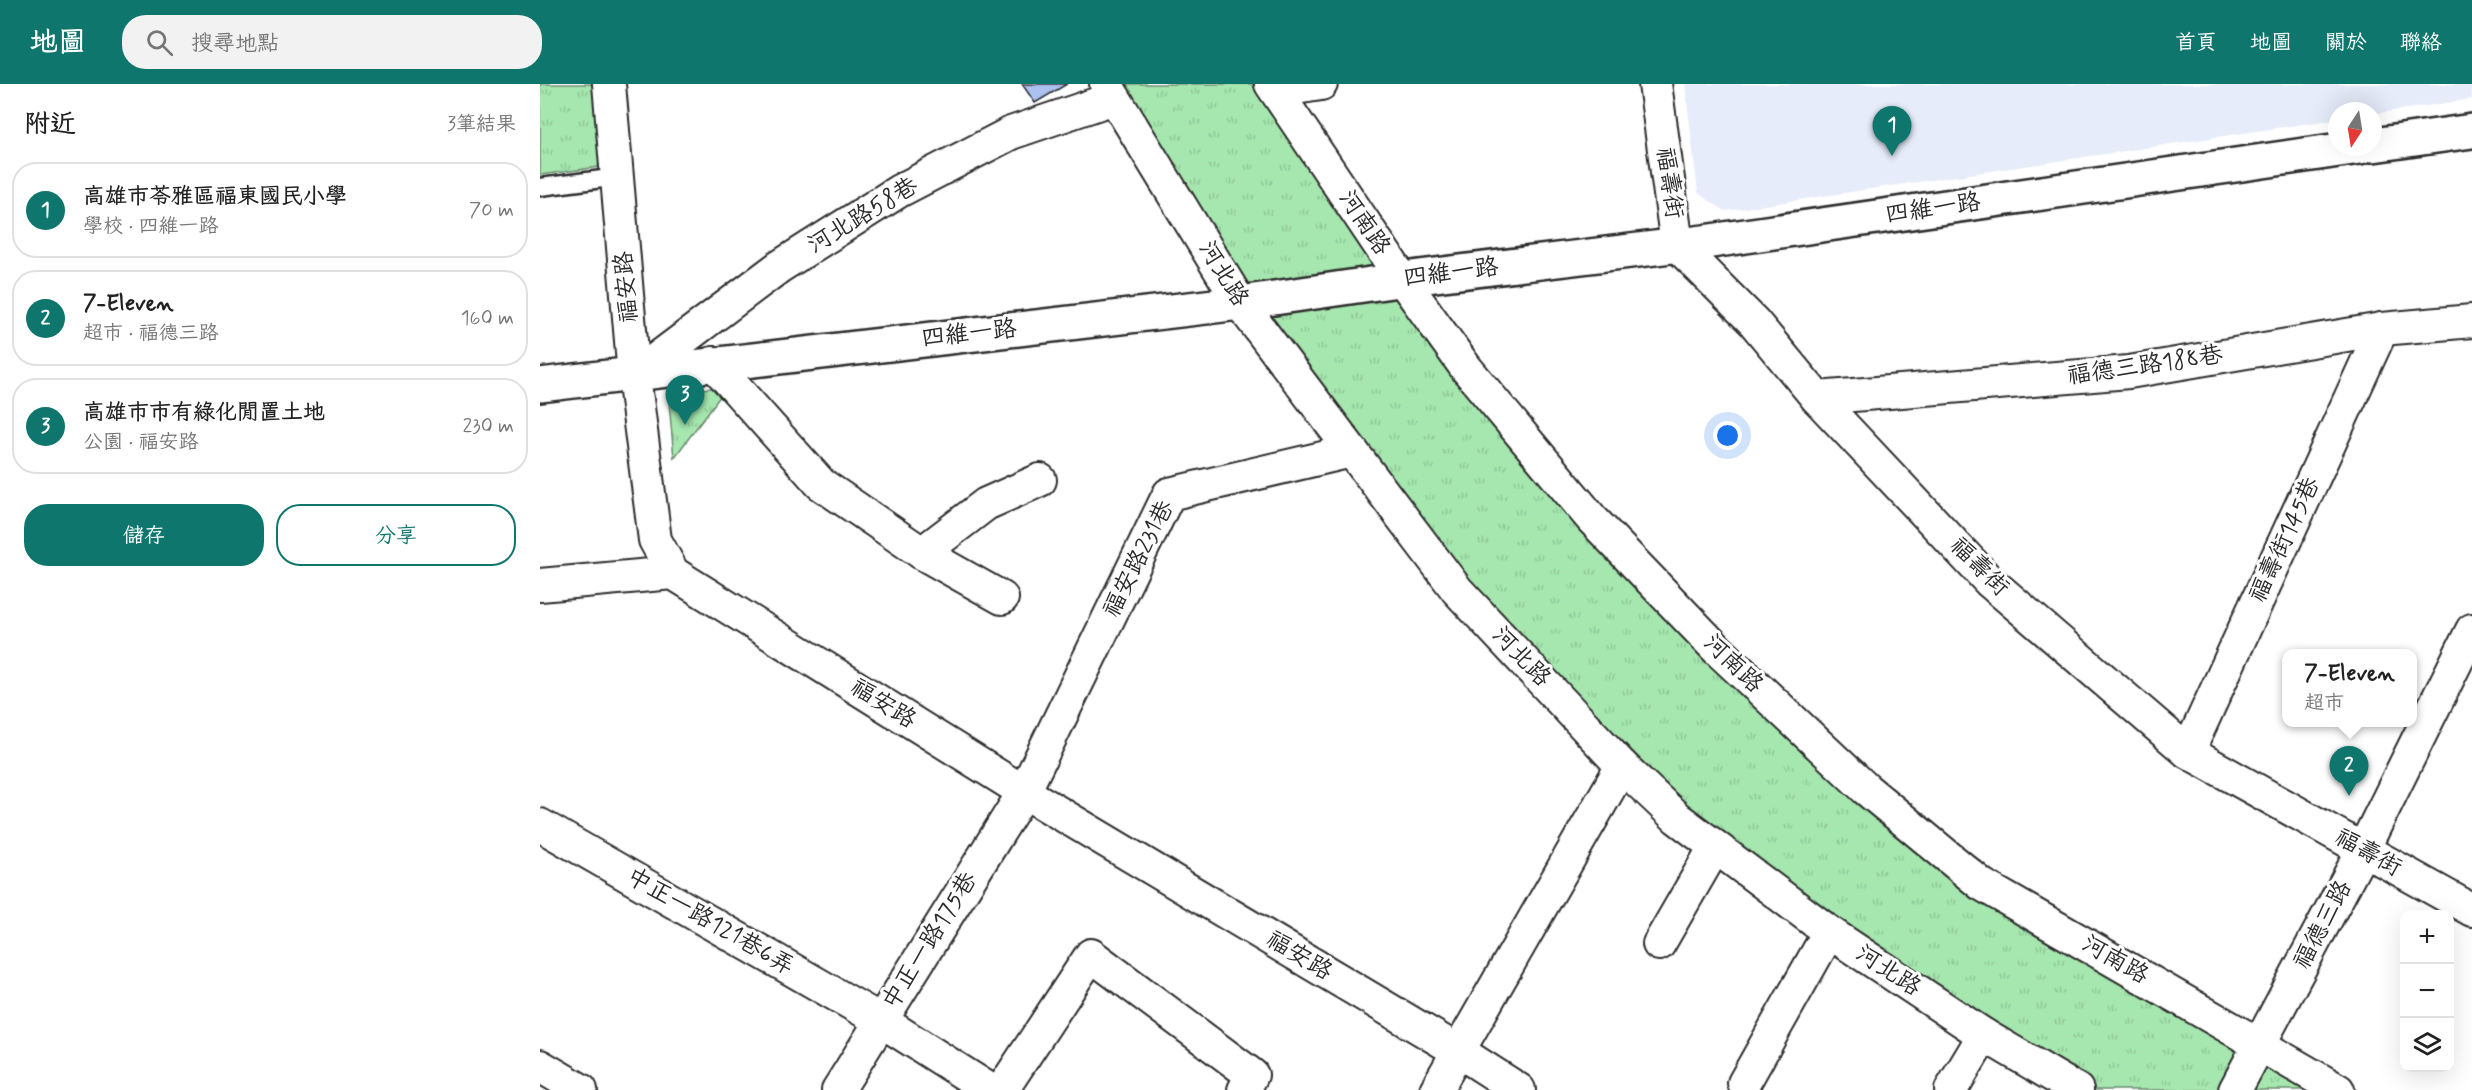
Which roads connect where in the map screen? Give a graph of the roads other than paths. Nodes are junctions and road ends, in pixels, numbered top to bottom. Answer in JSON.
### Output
{"nodes":[{"id":1,"x":609,"y":84,"type":"edge"},
{"id":2,"x":1321,"y":84,"type":"edge"},
{"id":3,"x":1654,"y":84,"type":"edge"},
{"id":4,"x":1273,"y":88,"type":"edge"},
{"id":5,"x":1110,"y":91,"type":"edge"},
{"id":6,"x":2472,"y":131,"type":"edge"},
{"id":7,"x":2382,"y":144,"type":"edge"},
{"id":8,"x":2328,"y":152,"type":"edge"},
{"id":9,"x":618,"y":177,"type":"junction"},
{"id":10,"x":540,"y":187,"type":"edge"},
{"id":11,"x":1677,"y":245,"type":"junction"},
{"id":12,"x":1402,"y":279,"type":"junction"},
{"id":13,"x":1240,"y":303,"type":"junction"},
{"id":14,"x":2472,"y":321,"type":"edge"},
{"id":15,"x":2382,"y":328,"type":"junction"},
{"id":16,"x":713,"y":363,"type":"junction"},
{"id":17,"x":634,"y":376,"type":"junction"},
{"id":18,"x":540,"y":385,"type":"edge"},
{"id":19,"x":1817,"y":398,"type":"junction"},
{"id":20,"x":1352,"y":451,"type":"junction"},
{"id":21,"x":1040,"y":480,"type":"dead end"},
{"id":22,"x":922,"y":553,"type":"junction"},
{"id":23,"x":673,"y":573,"type":"junction"},
{"id":24,"x":540,"y":585,"type":"edge"},
{"id":25,"x":1002,"y":598,"type":"dead end"},
{"id":26,"x":2472,"y":630,"type":"edge"},
{"id":27,"x":2188,"y":752,"type":"junction"},
{"id":28,"x":1622,"y":766,"type":"junction"},
{"id":29,"x":1024,"y":792,"type":"junction"},
{"id":30,"x":540,"y":825,"type":"edge"},
{"id":31,"x":1715,"y":847,"type":"junction"},
{"id":32,"x":2363,"y":850,"type":"junction"},
{"id":33,"x":2472,"y":910,"type":"edge"},
{"id":34,"x":1829,"y":932,"type":"junction"},
{"id":35,"x":1659,"y":944,"type":"dead end"},
{"id":36,"x":880,"y":1020,"type":"junction"},
{"id":37,"x":1984,"y":1035,"type":"junction"},
{"id":38,"x":2260,"y":1043,"type":"junction"},
{"id":39,"x":1460,"y":1052,"type":"junction"},
{"id":40,"x":540,"y":1066,"type":"edge"},
{"id":41,"x":1744,"y":1083,"type":"dead end"},
{"id":42,"x":581,"y":1090,"type":"edge"},
{"id":43,"x":838,"y":1090,"type":"edge"},
{"id":44,"x":990,"y":1090,"type":"edge"},
{"id":45,"x":1002,"y":1090,"type":"edge"},
{"id":46,"x":1244,"y":1090,"type":"edge"},
{"id":47,"x":1437,"y":1090,"type":"edge"},
{"id":48,"x":1519,"y":1090,"type":"edge"},
{"id":49,"x":1951,"y":1090,"type":"edge"},
{"id":50,"x":2077,"y":1090,"type":"edge"},
{"id":51,"x":2235,"y":1090,"type":"edge"},
{"id":52,"x":2338,"y":1090,"type":"edge"}],
"edges":[{"from":1,"to":9,"type":"street","name":"福安路"},
{"from":2,"to":4,"type":"street"},
{"from":3,"to":11,"type":"street","name":"福壽街"},
{"from":4,"to":12,"type":"street","name":"河南路"},
{"from":5,"to":13,"type":"street","name":"河北路"},
{"from":5,"to":17,"type":"street","name":"河北路58巷"},
{"from":6,"to":7,"type":"street"},
{"from":8,"to":11,"type":"street","name":"四維一路"},
{"from":9,"to":10,"type":"lane"},
{"from":9,"to":17,"type":"street","name":"福安路"},
{"from":11,"to":12,"type":"street","name":"四維一路"},
{"from":11,"to":19,"type":"street","name":"福壽街"},
{"from":12,"to":13,"type":"street","name":"四維一路"},
{"from":12,"to":38,"type":"street","name":"河南路"},
{"from":13,"to":16,"type":"street","name":"四維一路"},
{"from":13,"to":20,"type":"street","name":"河北路"},
{"from":14,"to":15,"type":"street","name":"福德三路188巷"},
{"from":15,"to":19,"type":"street","name":"福德三路188巷"},
{"from":15,"to":27,"type":"street","name":"福壽街145巷"},
{"from":16,"to":17,"type":"street","name":"四維一路"},
{"from":16,"to":22,"type":"street"},
{"from":17,"to":18,"type":"street","name":"四維一路"},
{"from":17,"to":23,"type":"street","name":"福安路"},
{"from":19,"to":27,"type":"street","name":"福壽街"},
{"from":20,"to":28,"type":"street","name":"河北路"},
{"from":20,"to":29,"type":"street","name":"福安路231巷"},
{"from":21,"to":22,"type":"street"},
{"from":22,"to":25,"type":"street"},
{"from":23,"to":24,"type":"street"},
{"from":23,"to":29,"type":"street","name":"福安路"},
{"from":26,"to":32,"type":"street","name":"福德三路"},
{"from":27,"to":32,"type":"street","name":"福壽街"},
{"from":28,"to":31,"type":"street","name":"河北路"},
{"from":28,"to":39,"type":"street"},
{"from":29,"to":36,"type":"street","name":"中正一路175巷"},
{"from":29,"to":39,"type":"street","name":"福安路"},
{"from":30,"to":36,"type":"street","name":"中正一路121巷6弄"},
{"from":31,"to":34,"type":"street","name":"河北路"},
{"from":31,"to":35,"type":"street"},
{"from":32,"to":33,"type":"street","name":"福壽街"},
{"from":32,"to":38,"type":"street","name":"福德三路"},
{"from":34,"to":37,"type":"street","name":"河北路"},
{"from":34,"to":41,"type":"street"},
{"from":36,"to":43,"type":"street","name":"中正一路175巷"},
{"from":36,"to":44,"type":"street","name":"中正一路121巷6弄"},
{"from":37,"to":49,"type":"street"},
{"from":37,"to":50,"type":"street","name":"河北路"},
{"from":38,"to":51,"type":"street","name":"福德三路"},
{"from":38,"to":52,"type":"street","name":"河南路"},
{"from":39,"to":47,"type":"street"},
{"from":39,"to":48,"type":"street","name":"福安路"},
{"from":40,"to":42,"type":"street"},
{"from":45,"to":46,"type":"street"}]}
